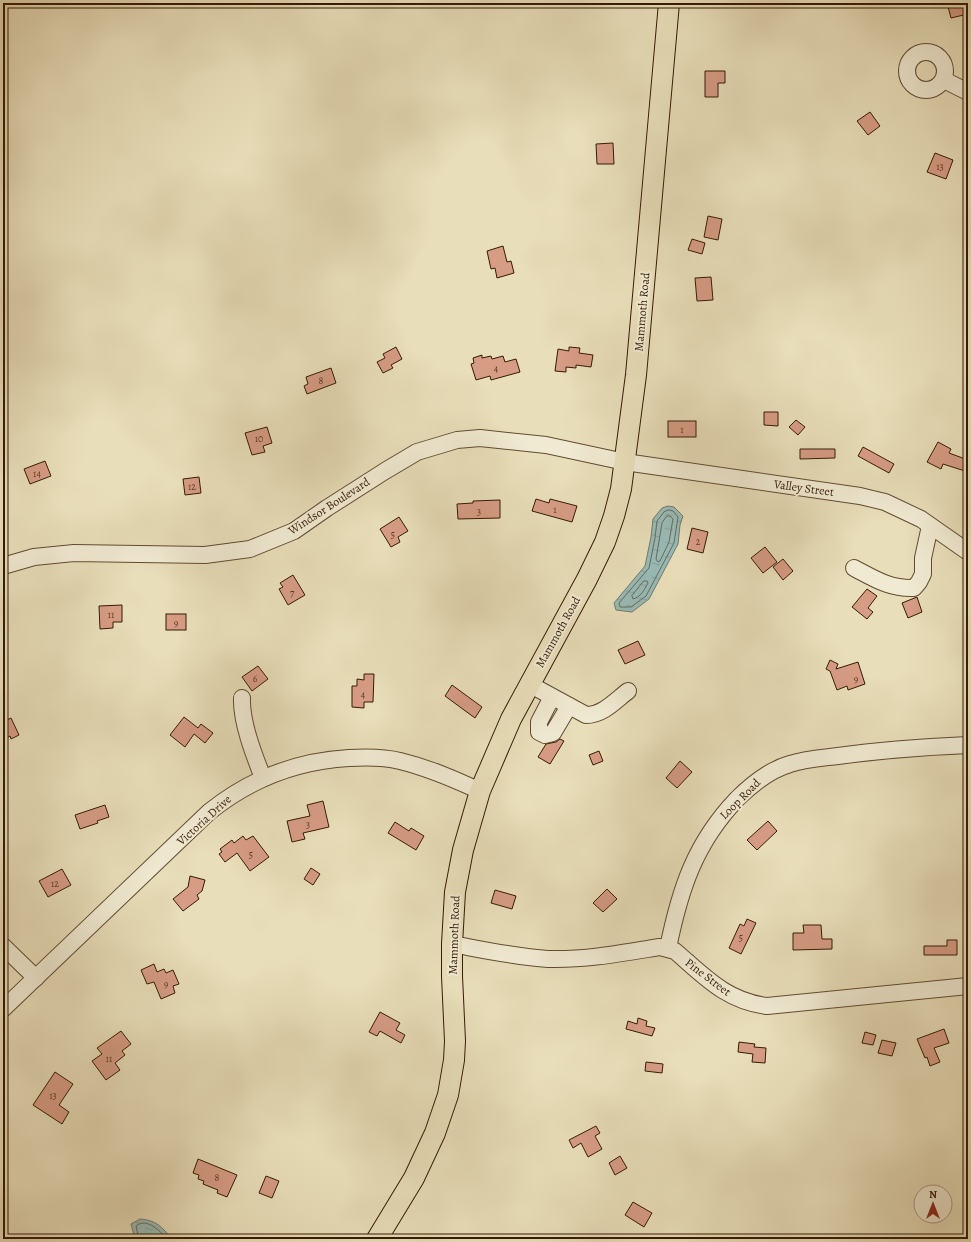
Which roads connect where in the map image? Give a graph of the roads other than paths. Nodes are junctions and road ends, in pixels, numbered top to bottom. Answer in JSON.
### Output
{"nodes":[{"id":1,"x":669,"y":3,"type":"edge"},
{"id":2,"x":944,"y":80,"type":"dead end"},
{"id":3,"x":968,"y":92,"type":"edge"},
{"id":4,"x":625,"y":462,"type":"junction"},
{"id":5,"x":930,"y":526,"type":"junction"},
{"id":6,"x":968,"y":552,"type":"edge"},
{"id":7,"x":3,"y":566,"type":"edge"},
{"id":8,"x":854,"y":568,"type":"dead end"},
{"id":9,"x":529,"y":684,"type":"junction"},
{"id":10,"x":628,"y":691,"type":"dead end"},
{"id":11,"x":552,"y":697,"type":"junction"},
{"id":12,"x":242,"y":698,"type":"dead end"},
{"id":13,"x":569,"y":706,"type":"junction"},
{"id":14,"x":968,"y":745,"type":"edge"},
{"id":15,"x":263,"y":778,"type":"junction"},
{"id":16,"x":480,"y":791,"type":"junction"},
{"id":17,"x":452,"y":944,"type":"junction"},
{"id":18,"x":3,"y":946,"type":"edge"},
{"id":19,"x":668,"y":948,"type":"junction"},
{"id":20,"x":36,"y":978,"type":"junction"},
{"id":21,"x":968,"y":986,"type":"edge"},
{"id":22,"x":3,"y":1009,"type":"edge"},
{"id":23,"x":377,"y":1239,"type":"edge"}],
"edges":[{"from":1,"to":4,"type":"main road","name":"Mammoth Road"},
{"from":2,"to":3,"type":"street"},
{"from":4,"to":5,"type":"street","name":"Valley Street"},
{"from":4,"to":7,"type":"street","name":"Windsor Boulevard"},
{"from":4,"to":9,"type":"main road","name":"Mammoth Road"},
{"from":5,"to":6,"type":"street","name":"Valley Street"},
{"from":5,"to":8,"type":"street"},
{"from":9,"to":11,"type":"street"},
{"from":9,"to":16,"type":"main road","name":"Mammoth Road"},
{"from":10,"to":13,"type":"street"},
{"from":11,"to":13,"type":"street"},
{"from":11,"to":13,"type":"street"},
{"from":12,"to":15,"type":"street"},
{"from":14,"to":19,"type":"street","name":"Loop Road"},
{"from":15,"to":16,"type":"street","name":"Victoria Drive"},
{"from":15,"to":20,"type":"street","name":"Victoria Drive"},
{"from":16,"to":17,"type":"main road","name":"Mammoth Road"},
{"from":17,"to":19,"type":"street"},
{"from":17,"to":23,"type":"main road","name":"Mammoth Road"},
{"from":18,"to":20,"type":"street"},
{"from":19,"to":21,"type":"street","name":"Pine Street"},
{"from":20,"to":22,"type":"street","name":"Victoria Drive"}]}
